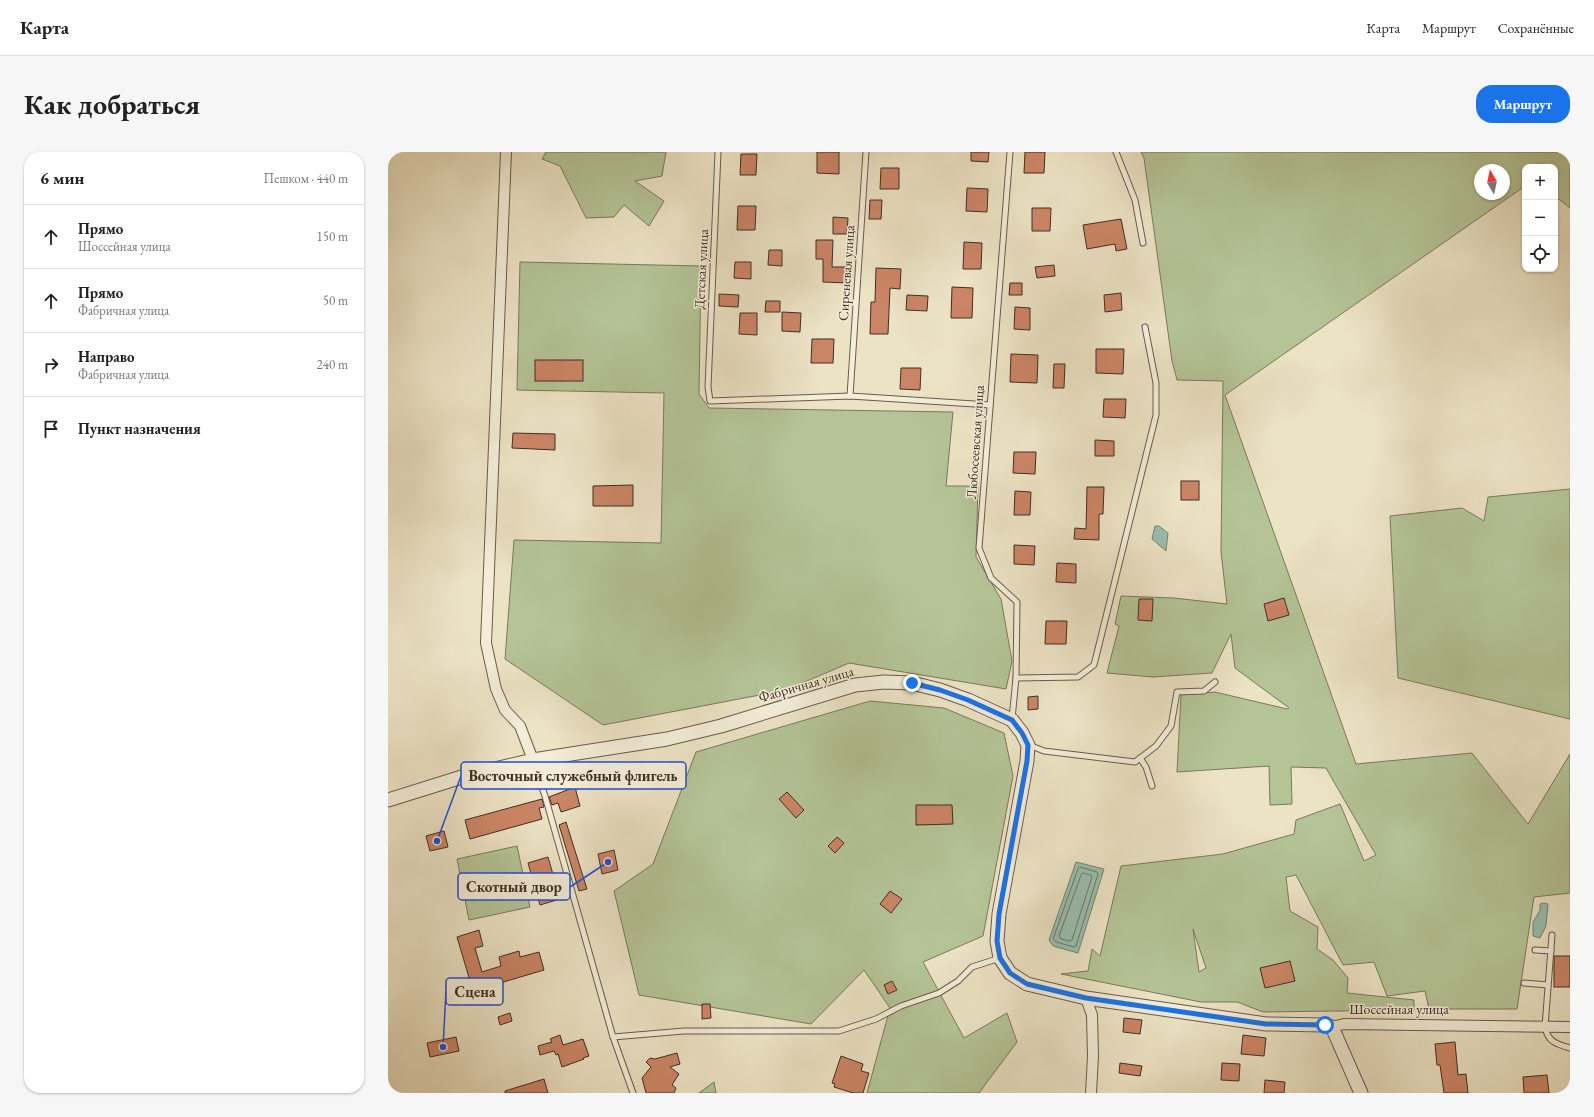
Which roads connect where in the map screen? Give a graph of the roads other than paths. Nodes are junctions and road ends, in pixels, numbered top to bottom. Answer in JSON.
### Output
{"nodes":[{"id":1,"x":506,"y":152,"type":"edge"},
{"id":2,"x":718,"y":152,"type":"edge"},
{"id":3,"x":866,"y":152,"type":"edge"},
{"id":4,"x":1010,"y":152,"type":"edge"},
{"id":5,"x":1116,"y":152,"type":"edge"},
{"id":6,"x":1143,"y":243,"type":"dead end"},
{"id":7,"x":1145,"y":327,"type":"dead end"},
{"id":8,"x":850,"y":396,"type":"junction"},
{"id":9,"x":990,"y":405,"type":"junction"},
{"id":10,"x":1016,"y":678,"type":"junction"},
{"id":11,"x":1215,"y":682,"type":"dead end"},
{"id":12,"x":1012,"y":720,"type":"junction"},
{"id":13,"x":1028,"y":745,"type":"junction"},
{"id":14,"x":1140,"y":758,"type":"junction"},
{"id":15,"x":533,"y":760,"type":"junction"},
{"id":16,"x":1152,"y":786,"type":"dead end"},
{"id":17,"x":388,"y":800,"type":"edge"},
{"id":18,"x":1552,"y":935,"type":"dead end"},
{"id":19,"x":1535,"y":950,"type":"dead end"},
{"id":20,"x":1551,"y":951,"type":"junction"},
{"id":21,"x":1000,"y":958,"type":"junction"},
{"id":22,"x":1524,"y":983,"type":"dead end"},
{"id":23,"x":1548,"y":985,"type":"junction"},
{"id":24,"x":1086,"y":998,"type":"junction"},
{"id":25,"x":1570,"y":1026,"type":"edge"},
{"id":26,"x":1332,"y":1027,"type":"junction"},
{"id":27,"x":1545,"y":1027,"type":"junction"},
{"id":28,"x":613,"y":1036,"type":"junction"},
{"id":29,"x":1570,"y":1048,"type":"edge"},
{"id":30,"x":633,"y":1093,"type":"edge"},
{"id":31,"x":1092,"y":1093,"type":"edge"},
{"id":32,"x":1361,"y":1093,"type":"edge"}],
"edges":[{"from":1,"to":15,"type":"street"},
{"from":2,"to":8,"type":"lane","name":"Детская улица"},
{"from":3,"to":8,"type":"lane","name":"Сиреневая улица"},
{"from":4,"to":9,"type":"lane","name":"Любосеевская улица"},
{"from":5,"to":6,"type":"lane"},
{"from":7,"to":10,"type":"lane"},
{"from":8,"to":9,"type":"lane"},
{"from":9,"to":10,"type":"lane","name":"Любосеевская улица"},
{"from":10,"to":12,"type":"lane","name":"Любосеевская улица"},
{"from":11,"to":14,"type":"lane"},
{"from":12,"to":13,"type":"street","name":"Фабричная улица"},
{"from":12,"to":15,"type":"street","name":"Фабричная улица"},
{"from":13,"to":14,"type":"lane"},
{"from":13,"to":21,"type":"street"},
{"from":14,"to":16,"type":"lane"},
{"from":15,"to":17,"type":"street","name":"Фабричная улица"},
{"from":15,"to":28,"type":"lane"},
{"from":18,"to":20,"type":"lane"},
{"from":19,"to":20,"type":"lane"},
{"from":20,"to":23,"type":"lane"},
{"from":21,"to":24,"type":"street"},
{"from":21,"to":28,"type":"lane"},
{"from":22,"to":23,"type":"lane"},
{"from":23,"to":27,"type":"lane"},
{"from":24,"to":26,"type":"street","name":"Шоссейная улица"},
{"from":24,"to":31,"type":"street"},
{"from":25,"to":27,"type":"street","name":"Шоссейная улица"},
{"from":26,"to":27,"type":"street","name":"Шоссейная улица"},
{"from":26,"to":32,"type":"street"},
{"from":27,"to":29,"type":"lane"},
{"from":28,"to":30,"type":"lane"}]}
